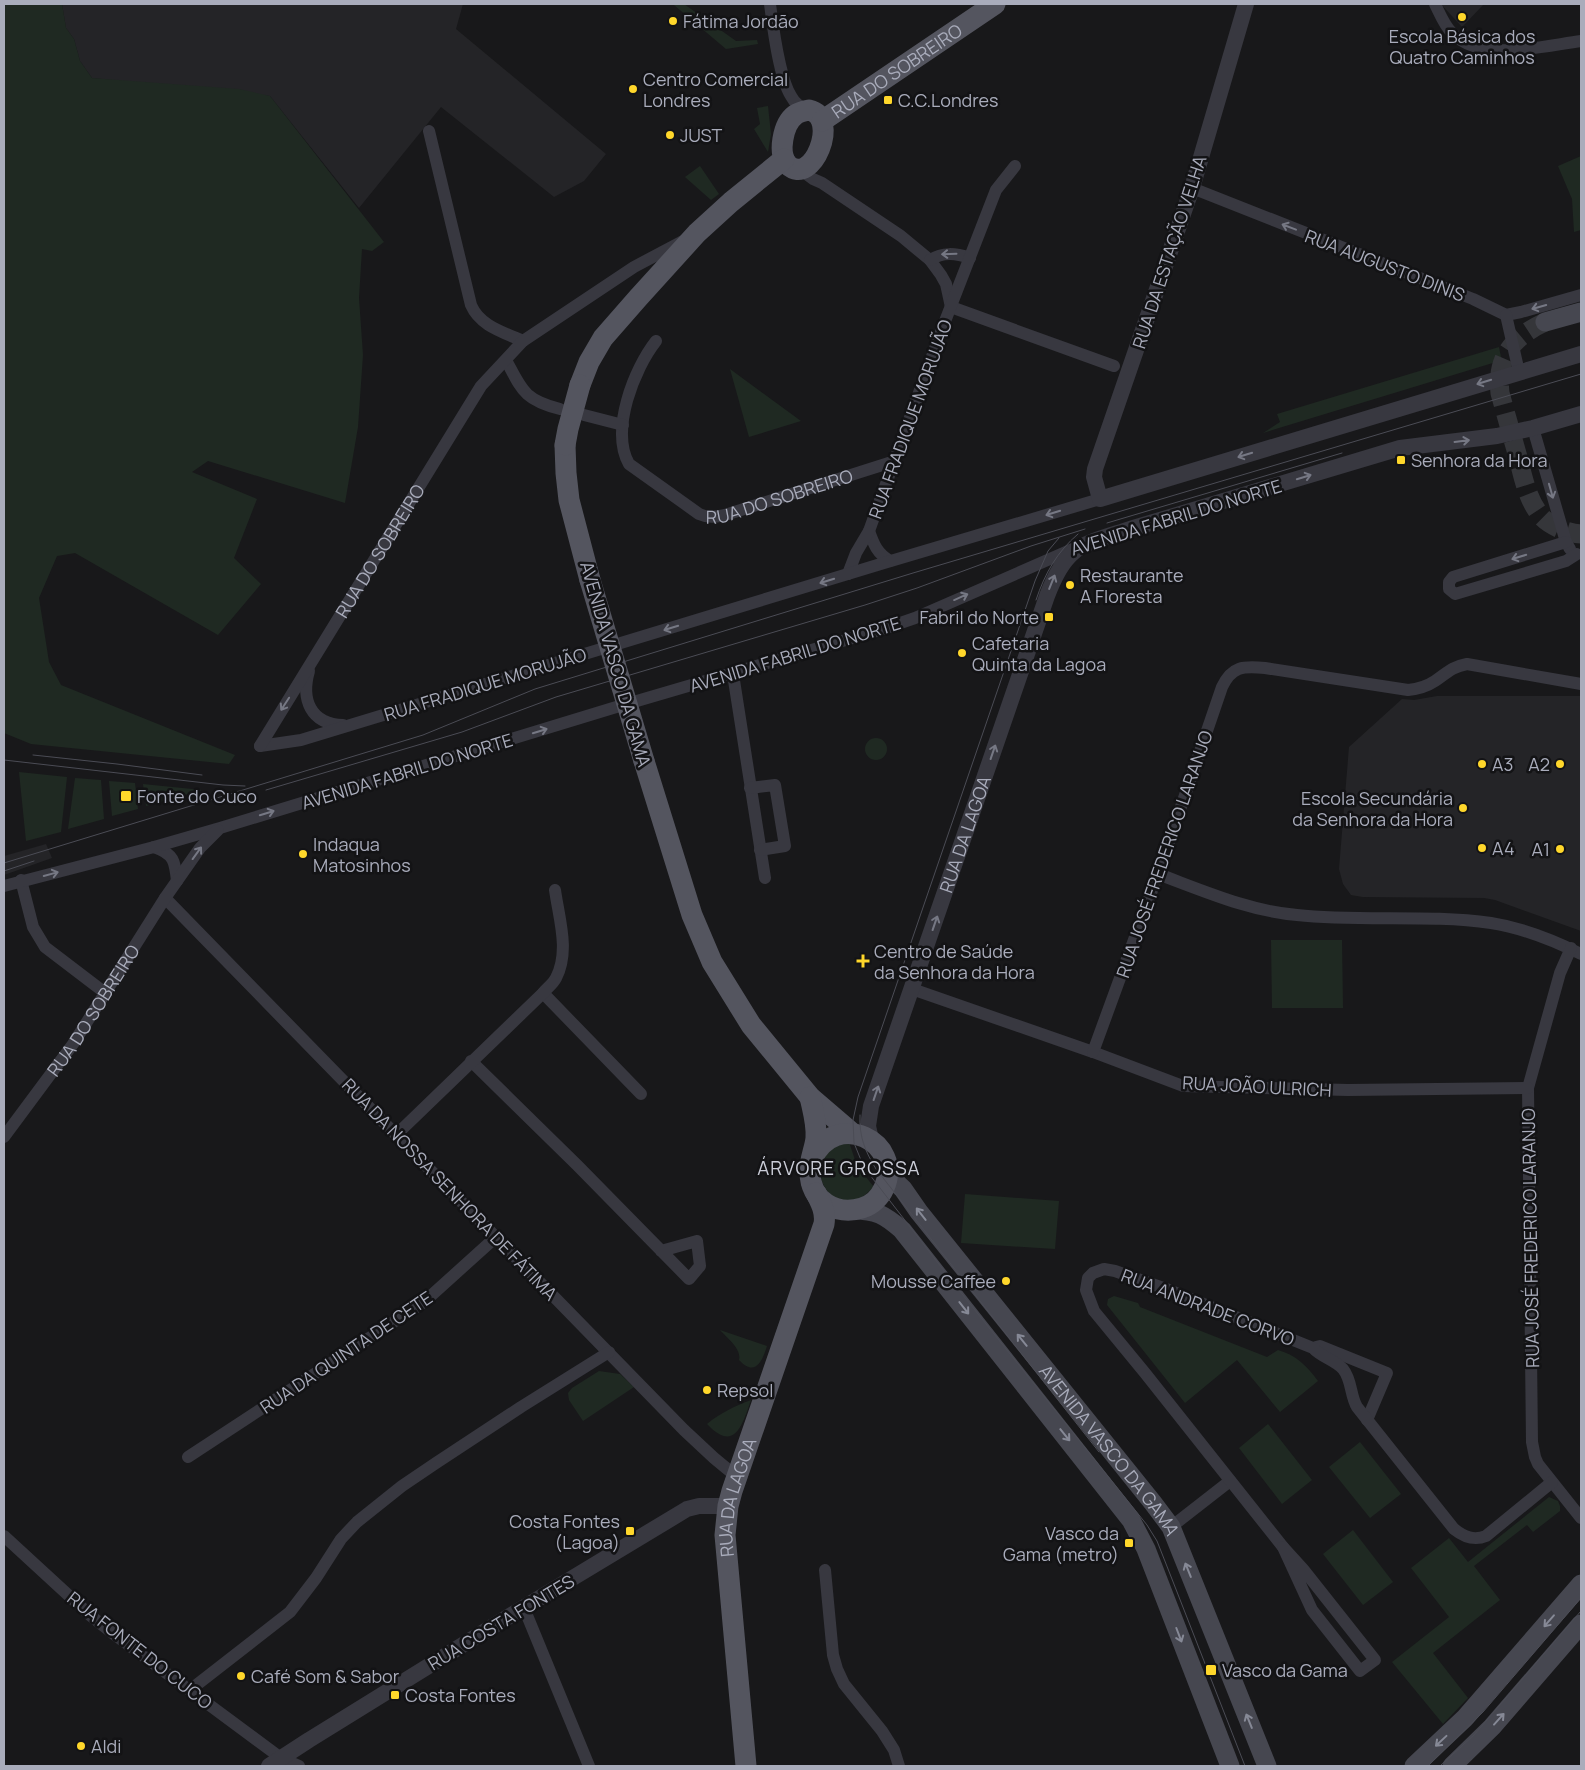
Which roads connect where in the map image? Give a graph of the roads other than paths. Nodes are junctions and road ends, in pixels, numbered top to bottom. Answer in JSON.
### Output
{"nodes":[{"id":1,"x":770,"y":4,"type":"edge"},
{"id":2,"x":996,"y":4,"type":"edge"},
{"id":3,"x":1246,"y":4,"type":"edge"},
{"id":4,"x":1435,"y":4,"type":"edge"},
{"id":5,"x":1581,"y":41,"type":"edge"},
{"id":6,"x":785,"y":81,"type":"junction"},
{"id":7,"x":815,"y":116,"type":"junction"},
{"id":8,"x":788,"y":124,"type":"junction"},
{"id":9,"x":428,"y":131,"type":"dead end"},
{"id":10,"x":800,"y":162,"type":"junction"},
{"id":11,"x":1015,"y":166,"type":"dead end"},
{"id":12,"x":822,"y":182,"type":"junction"},
{"id":13,"x":1192,"y":188,"type":"junction"},
{"id":14,"x":697,"y":234,"type":"junction"},
{"id":15,"x":970,"y":258,"type":"junction"},
{"id":16,"x":930,"y":260,"type":"junction"},
{"id":17,"x":634,"y":267,"type":"junction"},
{"id":18,"x":652,"y":283,"type":"junction"},
{"id":19,"x":1581,"y":295,"type":"edge"},
{"id":20,"x":950,"y":308,"type":"junction"},
{"id":21,"x":1581,"y":312,"type":"edge"},
{"id":22,"x":1506,"y":315,"type":"junction"},
{"id":23,"x":1545,"y":322,"type":"tunnel mouth"},
{"id":24,"x":523,"y":341,"type":"junction"},
{"id":25,"x":656,"y":341,"type":"dead end"},
{"id":26,"x":1581,"y":354,"type":"edge"},
{"id":27,"x":506,"y":360,"type":"junction"},
{"id":28,"x":1114,"y":366,"type":"dead end"},
{"id":29,"x":1519,"y":372,"type":"junction"},
{"id":30,"x":560,"y":409,"type":"dead end"},
{"id":31,"x":1581,"y":414,"type":"edge"},
{"id":32,"x":584,"y":415,"type":"dead end"},
{"id":33,"x":623,"y":425,"type":"junction"},
{"id":34,"x":1533,"y":428,"type":"junction"},
{"id":35,"x":895,"y":462,"type":"junction"},
{"id":36,"x":1100,"y":499,"type":"junction"},
{"id":37,"x":868,"y":531,"type":"junction"},
{"id":38,"x":1090,"y":542,"type":"junction"},
{"id":39,"x":1566,"y":542,"type":"junction"},
{"id":40,"x":1579,"y":554,"type":"edge"},
{"id":41,"x":890,"y":561,"type":"junction"},
{"id":42,"x":848,"y":574,"type":"junction"},
{"id":43,"x":311,"y":664,"type":"junction"},
{"id":44,"x":734,"y":674,"type":"junction"},
{"id":45,"x":1581,"y":684,"type":"edge"},
{"id":46,"x":351,"y":725,"type":"junction"},
{"id":47,"x":260,"y":746,"type":"joint"},
{"id":48,"x":750,"y":788,"type":"junction"},
{"id":49,"x":220,"y":828,"type":"junction"},
{"id":50,"x":154,"y":847,"type":"junction"},
{"id":51,"x":760,"y":850,"type":"junction"},
{"id":52,"x":1158,"y":874,"type":"junction"},
{"id":53,"x":765,"y":878,"type":"dead end"},
{"id":54,"x":21,"y":880,"type":"junction"},
{"id":55,"x":177,"y":881,"type":"junction"},
{"id":56,"x":4,"y":886,"type":"edge"},
{"id":57,"x":554,"y":890,"type":"dead end"},
{"id":58,"x":166,"y":898,"type":"junction"},
{"id":59,"x":1576,"y":951,"type":"edge"},
{"id":60,"x":912,"y":989,"type":"junction"},
{"id":61,"x":104,"y":992,"type":"junction"},
{"id":62,"x":543,"y":993,"type":"junction"},
{"id":63,"x":1092,"y":1052,"type":"junction"},
{"id":64,"x":472,"y":1061,"type":"junction"},
{"id":65,"x":1528,"y":1088,"type":"junction"},
{"id":66,"x":641,"y":1094,"type":"dead end"},
{"id":67,"x":810,"y":1097,"type":"junction"},
{"id":68,"x":397,"y":1134,"type":"junction"},
{"id":69,"x":4,"y":1137,"type":"edge"},
{"id":70,"x":862,"y":1137,"type":"junction"},
{"id":71,"x":812,"y":1159,"type":"junction"},
{"id":72,"x":888,"y":1174,"type":"junction"},
{"id":73,"x":816,"y":1193,"type":"junction"},
{"id":74,"x":854,"y":1210,"type":"junction"},
{"id":75,"x":496,"y":1237,"type":"junction"},
{"id":76,"x":818,"y":1240,"type":"junction"},
{"id":77,"x":661,"y":1251,"type":"dead end"},
{"id":78,"x":1313,"y":1348,"type":"junction"},
{"id":79,"x":609,"y":1352,"type":"junction"},
{"id":80,"x":1367,"y":1420,"type":"junction"},
{"id":81,"x":188,"y":1457,"type":"dead end"},
{"id":82,"x":737,"y":1477,"type":"junction"},
{"id":83,"x":1230,"y":1481,"type":"junction"},
{"id":84,"x":1552,"y":1482,"type":"junction"},
{"id":85,"x":728,"y":1506,"type":"junction"},
{"id":86,"x":1581,"y":1518,"type":"edge"},
{"id":87,"x":1170,"y":1528,"type":"junction"},
{"id":88,"x":4,"y":1536,"type":"edge"},
{"id":89,"x":1283,"y":1547,"type":"junction"},
{"id":90,"x":825,"y":1570,"type":"dead end"},
{"id":91,"x":1581,"y":1584,"type":"edge"},
{"id":92,"x":524,"y":1608,"type":"junction"},
{"id":93,"x":1581,"y":1624,"type":"edge"},
{"id":94,"x":190,"y":1690,"type":"junction"},
{"id":95,"x":275,"y":1762,"type":"edge"},
{"id":96,"x":299,"y":1766,"type":"edge"},
{"id":97,"x":589,"y":1766,"type":"edge"},
{"id":98,"x":746,"y":1766,"type":"edge"},
{"id":99,"x":899,"y":1766,"type":"edge"},
{"id":100,"x":1230,"y":1766,"type":"edge"},
{"id":101,"x":1267,"y":1766,"type":"edge"},
{"id":102,"x":1414,"y":1766,"type":"edge"},
{"id":103,"x":1452,"y":1766,"type":"edge"}],
"edges":[{"from":1,"to":6,"type":"street"},
{"from":2,"to":7,"type":"main road","name":"RUA DO SOBREIRO"},
{"from":3,"to":13,"type":"street","name":"RUA DA ESTAÇÃO VELHA"},
{"from":4,"to":5,"type":"street"},
{"from":6,"to":7,"type":"street"},
{"from":6,"to":8,"type":"street"},
{"from":7,"to":8,"type":"main road"},
{"from":7,"to":10,"type":"main road"},
{"from":8,"to":10,"type":"main road"},
{"from":9,"to":24,"type":"street"},
{"from":10,"to":12,"type":"street"},
{"from":10,"to":12,"type":"street","name":"RUA FRADIQUE MORUJÃO"},
{"from":10,"to":14,"type":"main road","name":"RUA DO SOBREIRO"},
{"from":11,"to":15,"type":"street","name":"RUA FRADIQUE MORUJÃO"},
{"from":12,"to":16,"type":"street","name":"RUA FRADIQUE MORUJÃO"},
{"from":22,"to":13,"type":"street","name":"RUA AUGUSTO DINIS","one_way":true},
{"from":13,"to":36,"type":"street","name":"RUA DA ESTAÇÃO VELHA"},
{"from":14,"to":17,"type":"street","name":"RUA DO SOBREIRO"},
{"from":14,"to":18,"type":"main road","name":"AVENIDA VASCO DA GAMA"},
{"from":15,"to":16,"type":"street","one_way":true},
{"from":15,"to":20,"type":"street","name":"RUA FRADIQUE MORUJÃO"},
{"from":16,"to":20,"type":"street","name":"RUA FRADIQUE MORUJÃO"},
{"from":17,"to":18,"type":"street","name":"RUA DO SOBREIRO"},
{"from":17,"to":24,"type":"street","name":"RUA DO SOBREIRO"},
{"from":18,"to":67,"type":"main road","name":"AVENIDA VASCO DA GAMA","bridge":true},
{"from":19,"to":22,"type":"street","one_way":true},
{"from":20,"to":28,"type":"street","name":"RUA FRADIQUE MORUJÃO"},
{"from":20,"to":35,"type":"street","name":"RUA FRADIQUE MORUJÃO"},
{"from":21,"to":23,"type":"main road"},
{"from":22,"to":29,"type":"street"},
{"from":24,"to":27,"type":"street","name":"RUA DO SOBREIRO"},
{"from":25,"to":33,"type":"street","name":"RUA DO SOBREIRO"},
{"from":26,"to":29,"type":"street"},
{"from":27,"to":30,"type":"street"},
{"from":27,"to":43,"type":"street","name":"RUA DO SOBREIRO"},
{"from":29,"to":36,"type":"street","one_way":true},
{"from":31,"to":34,"type":"street","name":"AVENIDA FABRIL DO NORTE"},
{"from":32,"to":33,"type":"street"},
{"from":33,"to":35,"type":"street","name":"RUA DO SOBREIRO"},
{"from":38,"to":34,"type":"street","name":"AVENIDA FABRIL DO NORTE","one_way":true},
{"from":34,"to":39,"type":"street","one_way":true},
{"from":35,"to":37,"type":"street","name":"RUA FRADIQUE MORUJÃO"},
{"from":36,"to":41,"type":"street","one_way":true},
{"from":37,"to":41,"type":"street","name":"RUA FRADIQUE MORUJÃO"},
{"from":37,"to":42,"type":"street","name":"RUA FRADIQUE MORUJÃO"},
{"from":44,"to":38,"type":"street","name":"AVENIDA FABRIL DO NORTE","one_way":true},
{"from":60,"to":38,"type":"street","name":"RUA DA LAGOA","one_way":true},
{"from":39,"to":40,"type":"street"},
{"from":39,"to":40,"type":"street","one_way":true},
{"from":41,"to":42,"type":"street","name":"RUA FRADIQUE MORUJÃO"},
{"from":42,"to":46,"type":"street","name":"RUA FRADIQUE MORUJÃO","one_way":true},
{"from":43,"to":46,"type":"street","name":"RUA FRADIQUE MORUJÃO"},
{"from":43,"to":47,"type":"street","name":"RUA DO SOBREIRO","one_way":true},
{"from":44,"to":48,"type":"street"},
{"from":49,"to":44,"type":"street","name":"AVENIDA FABRIL DO NORTE","one_way":true},
{"from":45,"to":52,"type":"street","name":"RUA JOSÉ FREDERICO LARANJO"},
{"from":46,"to":47,"type":"street","name":"RUA FRADIQUE MORUJÃO"},
{"from":48,"to":51,"type":"street"},
{"from":48,"to":51,"type":"street"},
{"from":49,"to":50,"type":"street","name":"AVENIDA FABRIL DO NORTE"},
{"from":55,"to":49,"type":"street","name":"RUA DO SOBREIRO","one_way":true},
{"from":54,"to":50,"type":"street","name":"AVENIDA FABRIL DO NORTE","one_way":true},
{"from":50,"to":55,"type":"street"},
{"from":51,"to":53,"type":"street"},
{"from":52,"to":59,"type":"street"},
{"from":52,"to":63,"type":"street","name":"RUA JOSÉ FREDERICO LARANJO"},
{"from":54,"to":56,"type":"street","name":"AVENIDA FABRIL DO NORTE"},
{"from":54,"to":61,"type":"street"},
{"from":55,"to":58,"type":"street","name":"RUA DO SOBREIRO"},
{"from":57,"to":62,"type":"street"},
{"from":58,"to":61,"type":"street","name":"RUA DO SOBREIRO"},
{"from":58,"to":68,"type":"street","name":"RUA DA NOSSA SENHORA DE FÁTIMA"},
{"from":59,"to":65,"type":"street","name":"RUA JOSÉ FREDERICO LARANJO"},
{"from":60,"to":63,"type":"street","name":"RUA JOÃO ULRICH"},
{"from":70,"to":60,"type":"street","name":"RUA DA LAGOA","one_way":true},
{"from":61,"to":69,"type":"street","name":"RUA DO SOBREIRO"},
{"from":62,"to":64,"type":"street"},
{"from":62,"to":66,"type":"street"},
{"from":63,"to":65,"type":"street","name":"RUA JOÃO ULRICH"},
{"from":64,"to":68,"type":"street"},
{"from":64,"to":77,"type":"street"},
{"from":65,"to":84,"type":"street","name":"RUA JOSÉ FREDERICO LARANJO"},
{"from":67,"to":70,"type":"main road","name":"AVENIDA VASCO DA GAMA"},
{"from":67,"to":71,"type":"main road","name":"AVENIDA VASCO DA GAMA"},
{"from":68,"to":75,"type":"street","name":"RUA DA NOSSA SENHORA DE FÁTIMA"},
{"from":70,"to":71,"type":"main road"},
{"from":70,"to":72,"type":"main road","name":"AVENIDA VASCO DA GAMA"},
{"from":71,"to":73,"type":"main road","name":"AVENIDA VASCO DA GAMA"},
{"from":72,"to":74,"type":"main road"},
{"from":87,"to":72,"type":"main road","name":"AVENIDA VASCO DA GAMA","one_way":true},
{"from":73,"to":74,"type":"main road","name":"AVENIDA VASCO DA GAMA"},
{"from":73,"to":76,"type":"main road","name":"RUA DA LAGOA"},
{"from":74,"to":76,"type":"main road","name":"RUA DA LAGOA"},
{"from":74,"to":100,"type":"main road","name":"AVENIDA VASCO DA GAMA","one_way":true},
{"from":75,"to":79,"type":"street","name":"RUA DA NOSSA SENHORA DE FÁTIMA"},
{"from":75,"to":81,"type":"street","name":"RUA DA QUINTA DE CETE"},
{"from":76,"to":82,"type":"main road","name":"RUA DA LAGOA"},
{"from":78,"to":80,"type":"street","name":"RUA ANDRADE CORVO"},
{"from":78,"to":80,"type":"street"},
{"from":78,"to":83,"type":"street","name":"RUA ANDRADE CORVO"},
{"from":79,"to":82,"type":"street","name":"RUA DA NOSSA SENHORA DE FÁTIMA"},
{"from":79,"to":94,"type":"street"},
{"from":80,"to":84,"type":"street","name":"RUA ANDRADE CORVO"},
{"from":82,"to":85,"type":"main road","name":"RUA DA LAGOA"},
{"from":83,"to":87,"type":"street"},
{"from":83,"to":89,"type":"street","name":"RUA ANDRADE CORVO"},
{"from":84,"to":86,"type":"street","name":"RUA JOSÉ FREDERICO LARANJO"},
{"from":85,"to":92,"type":"street","name":"RUA COSTA FONTES"},
{"from":85,"to":98,"type":"main road","name":"RUA DA LAGOA"},
{"from":101,"to":87,"type":"main road","name":"AVENIDA VASCO DA GAMA","one_way":true},
{"from":88,"to":94,"type":"street","name":"RUA FONTE DO CUCO"},
{"from":89,"to":89,"type":"street","name":"RUA ANDRADE CORVO"},
{"from":90,"to":99,"type":"street"},
{"from":91,"to":102,"type":"main road","one_way":true},
{"from":92,"to":95,"type":"street","name":"RUA COSTA FONTES"},
{"from":92,"to":97,"type":"street"},
{"from":103,"to":93,"type":"main road","one_way":true},
{"from":94,"to":95,"type":"street","name":"RUA FONTE DO CUCO"},
{"from":95,"to":96,"type":"street","name":"RUA FONTE DO CUCO"}]}
